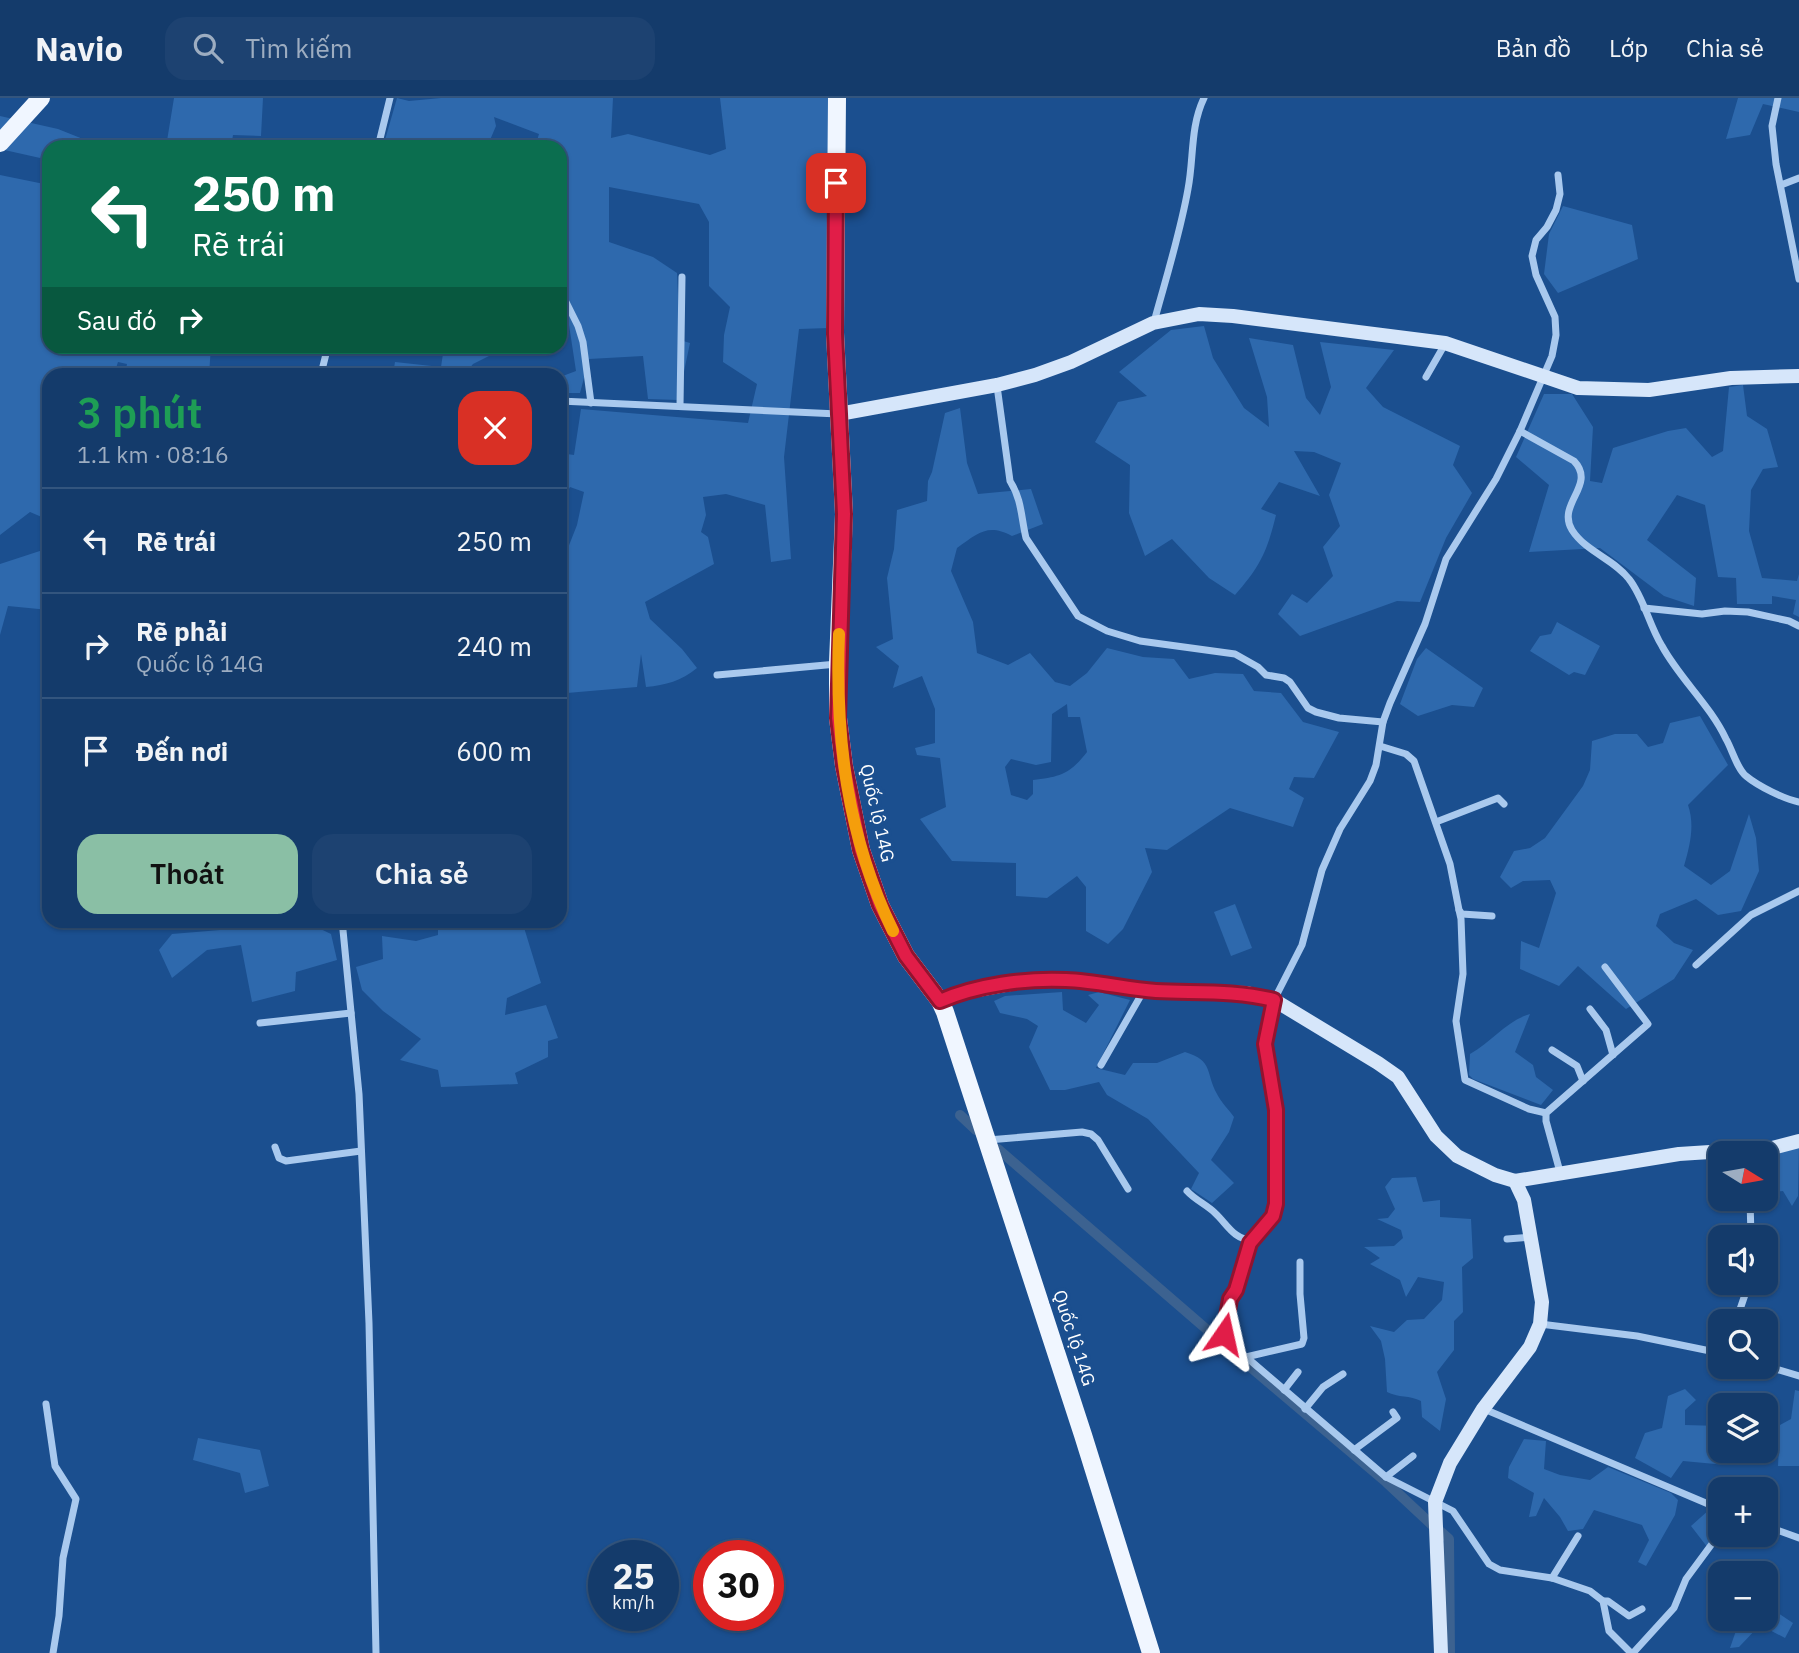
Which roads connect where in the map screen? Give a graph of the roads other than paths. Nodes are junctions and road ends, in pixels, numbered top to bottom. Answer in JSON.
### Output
{"nodes":[{"id":1,"x":41,"y":98,"type":"edge"},
{"id":2,"x":390,"y":98,"type":"edge"},
{"id":3,"x":837,"y":98,"type":"edge"},
{"id":4,"x":1204,"y":98,"type":"edge"},
{"id":5,"x":1778,"y":98,"type":"edge"},
{"id":6,"x":380,"y":140,"type":"edge"},
{"id":7,"x":0,"y":143,"type":"edge"},
{"id":8,"x":1558,"y":175,"type":"dead end"},
{"id":9,"x":1799,"y":178,"type":"edge"},
{"id":10,"x":1781,"y":185,"type":"junction"},
{"id":11,"x":1799,"y":276,"type":"edge"},
{"id":12,"x":682,"y":277,"type":"dead end"},
{"id":13,"x":567,"y":304,"type":"edge"},
{"id":14,"x":1153,"y":323,"type":"junction"},
{"id":15,"x":1446,"y":343,"type":"junction"},
{"id":16,"x":1544,"y":376,"type":"junction"},
{"id":17,"x":1799,"y":376,"type":"edge"},
{"id":18,"x":1426,"y":377,"type":"dead end"},
{"id":19,"x":997,"y":385,"type":"junction"},
{"id":20,"x":567,"y":401,"type":"edge"},
{"id":21,"x":591,"y":403,"type":"junction"},
{"id":22,"x":680,"y":406,"type":"junction"},
{"id":23,"x":839,"y":414,"type":"junction"},
{"id":24,"x":1520,"y":431,"type":"junction"},
{"id":25,"x":1644,"y":608,"type":"junction"},
{"id":26,"x":1799,"y":626,"type":"edge"},
{"id":27,"x":838,"y":663,"type":"junction"},
{"id":28,"x":718,"y":675,"type":"dead end"},
{"id":29,"x":1383,"y":722,"type":"junction"},
{"id":30,"x":1380,"y":746,"type":"junction"},
{"id":31,"x":1799,"y":802,"type":"edge"},
{"id":32,"x":1504,"y":804,"type":"dead end"},
{"id":33,"x":1436,"y":822,"type":"junction"},
{"id":34,"x":1799,"y":891,"type":"edge"},
{"id":35,"x":1459,"y":910,"type":"junction"},
{"id":36,"x":1492,"y":916,"type":"dead end"},
{"id":37,"x":343,"y":928,"type":"edge"},
{"id":38,"x":1696,"y":965,"type":"dead end"},
{"id":39,"x":1605,"y":967,"type":"dead end"},
{"id":40,"x":1144,"y":989,"type":"junction"},
{"id":41,"x":1274,"y":1000,"type":"junction"},
{"id":42,"x":940,"y":1001,"type":"junction"},
{"id":43,"x":1590,"y":1009,"type":"dead end"},
{"id":44,"x":351,"y":1013,"type":"junction"},
{"id":45,"x":260,"y":1023,"type":"dead end"},
{"id":46,"x":1552,"y":1050,"type":"dead end"},
{"id":47,"x":1613,"y":1055,"type":"junction"},
{"id":48,"x":1101,"y":1065,"type":"dead end"},
{"id":49,"x":1583,"y":1081,"type":"junction"},
{"id":50,"x":1546,"y":1113,"type":"junction"},
{"id":51,"x":988,"y":1140,"type":"junction"},
{"id":52,"x":1799,"y":1141,"type":"edge"},
{"id":53,"x":275,"y":1147,"type":"dead end"},
{"id":54,"x":1778,"y":1147,"type":"edge"},
{"id":55,"x":361,"y":1151,"type":"junction"},
{"id":56,"x":1708,"y":1153,"type":"edge"},
{"id":57,"x":1560,"y":1172,"type":"junction"},
{"id":58,"x":1515,"y":1181,"type":"junction"},
{"id":59,"x":1128,"y":1188,"type":"dead end"},
{"id":60,"x":1187,"y":1191,"type":"dead end"},
{"id":61,"x":1531,"y":1237,"type":"junction"},
{"id":62,"x":1507,"y":1239,"type":"dead end"},
{"id":63,"x":1252,"y":1240,"type":"junction"},
{"id":64,"x":1300,"y":1262,"type":"dead end"},
{"id":65,"x":1540,"y":1324,"type":"junction"},
{"id":66,"x":1708,"y":1351,"type":"edge"},
{"id":67,"x":1246,"y":1357,"type":"junction"},
{"id":68,"x":1778,"y":1370,"type":"edge"},
{"id":69,"x":1298,"y":1372,"type":"dead end"},
{"id":70,"x":1343,"y":1374,"type":"dead end"},
{"id":71,"x":1799,"y":1376,"type":"edge"},
{"id":72,"x":1284,"y":1390,"type":"junction"},
{"id":73,"x":46,"y":1404,"type":"dead end"},
{"id":74,"x":1305,"y":1409,"type":"junction"},
{"id":75,"x":1483,"y":1409,"type":"junction"},
{"id":76,"x":1393,"y":1412,"type":"dead end"},
{"id":77,"x":1354,"y":1450,"type":"junction"},
{"id":78,"x":1412,"y":1456,"type":"dead end"},
{"id":79,"x":1386,"y":1477,"type":"junction"},
{"id":80,"x":1435,"y":1502,"type":"junction"},
{"id":81,"x":1708,"y":1504,"type":"edge"},
{"id":82,"x":1778,"y":1530,"type":"edge"},
{"id":83,"x":1578,"y":1536,"type":"dead end"},
{"id":84,"x":1799,"y":1538,"type":"edge"},
{"id":85,"x":1710,"y":1547,"type":"edge"},
{"id":86,"x":1552,"y":1578,"type":"junction"},
{"id":87,"x":1603,"y":1601,"type":"junction"},
{"id":88,"x":1642,"y":1609,"type":"dead end"},
{"id":89,"x":52,"y":1653,"type":"edge"},
{"id":90,"x":376,"y":1653,"type":"edge"},
{"id":91,"x":1151,"y":1653,"type":"edge"},
{"id":92,"x":1441,"y":1653,"type":"edge"},
{"id":93,"x":1632,"y":1653,"type":"edge"}],
"edges":[{"from":1,"to":7,"type":"main road"},
{"from":2,"to":6,"type":"street"},
{"from":3,"to":23,"type":"main road","name":"Quốc lộ 14G"},
{"from":4,"to":14,"type":"street"},
{"from":5,"to":10,"type":"street"},
{"from":8,"to":16,"type":"street"},
{"from":9,"to":10,"type":"street"},
{"from":10,"to":11,"type":"street"},
{"from":12,"to":22,"type":"street"},
{"from":13,"to":21,"type":"street"},
{"from":14,"to":15,"type":"street"},
{"from":14,"to":19,"type":"street"},
{"from":15,"to":16,"type":"street"},
{"from":15,"to":18,"type":"street"},
{"from":16,"to":17,"type":"street"},
{"from":16,"to":24,"type":"street"},
{"from":19,"to":23,"type":"street"},
{"from":19,"to":29,"type":"street"},
{"from":20,"to":21,"type":"street"},
{"from":21,"to":22,"type":"street"},
{"from":22,"to":23,"type":"street"},
{"from":23,"to":27,"type":"main road","name":"Quốc lộ 14G"},
{"from":24,"to":25,"type":"street"},
{"from":24,"to":29,"type":"street"},
{"from":25,"to":26,"type":"street"},
{"from":25,"to":31,"type":"street"},
{"from":27,"to":28,"type":"street"},
{"from":27,"to":42,"type":"main road","name":"Quốc lộ 14G"},
{"from":29,"to":30,"type":"street"},
{"from":30,"to":33,"type":"street"},
{"from":30,"to":41,"type":"street"},
{"from":32,"to":33,"type":"street"},
{"from":33,"to":35,"type":"street"},
{"from":34,"to":38,"type":"street"},
{"from":35,"to":36,"type":"street"},
{"from":35,"to":50,"type":"street"},
{"from":37,"to":44,"type":"street"},
{"from":39,"to":47,"type":"street"},
{"from":40,"to":41,"type":"street"},
{"from":40,"to":42,"type":"street"},
{"from":40,"to":48,"type":"street"},
{"from":41,"to":58,"type":"street"},
{"from":41,"to":63,"type":"street"},
{"from":42,"to":51,"type":"main road","name":"Quốc lộ 14G"},
{"from":43,"to":47,"type":"street"},
{"from":44,"to":45,"type":"street"},
{"from":44,"to":55,"type":"street"},
{"from":46,"to":49,"type":"street"},
{"from":47,"to":49,"type":"street"},
{"from":49,"to":50,"type":"street"},
{"from":50,"to":57,"type":"street"},
{"from":51,"to":59,"type":"street"},
{"from":51,"to":91,"type":"main road","name":"Quốc lộ 14G"},
{"from":52,"to":54,"type":"street"},
{"from":53,"to":55,"type":"street"},
{"from":55,"to":90,"type":"street"},
{"from":56,"to":57,"type":"street"},
{"from":57,"to":58,"type":"street"},
{"from":58,"to":61,"type":"street"},
{"from":60,"to":63,"type":"street"},
{"from":61,"to":62,"type":"street"},
{"from":61,"to":65,"type":"street"},
{"from":63,"to":67,"type":"street"},
{"from":64,"to":67,"type":"street"},
{"from":65,"to":66,"type":"street"},
{"from":65,"to":75,"type":"street"},
{"from":67,"to":72,"type":"street"},
{"from":68,"to":71,"type":"street"},
{"from":69,"to":72,"type":"street"},
{"from":70,"to":74,"type":"street"},
{"from":72,"to":74,"type":"street"},
{"from":73,"to":89,"type":"street"},
{"from":74,"to":77,"type":"street"},
{"from":75,"to":80,"type":"street"},
{"from":75,"to":81,"type":"street"},
{"from":76,"to":77,"type":"street"},
{"from":77,"to":79,"type":"street"},
{"from":78,"to":79,"type":"street"},
{"from":79,"to":80,"type":"street"},
{"from":80,"to":86,"type":"street"},
{"from":80,"to":92,"type":"street"},
{"from":82,"to":84,"type":"street"},
{"from":83,"to":86,"type":"street"},
{"from":85,"to":93,"type":"street"},
{"from":86,"to":87,"type":"street"},
{"from":87,"to":88,"type":"street"},
{"from":87,"to":93,"type":"street"}]}
